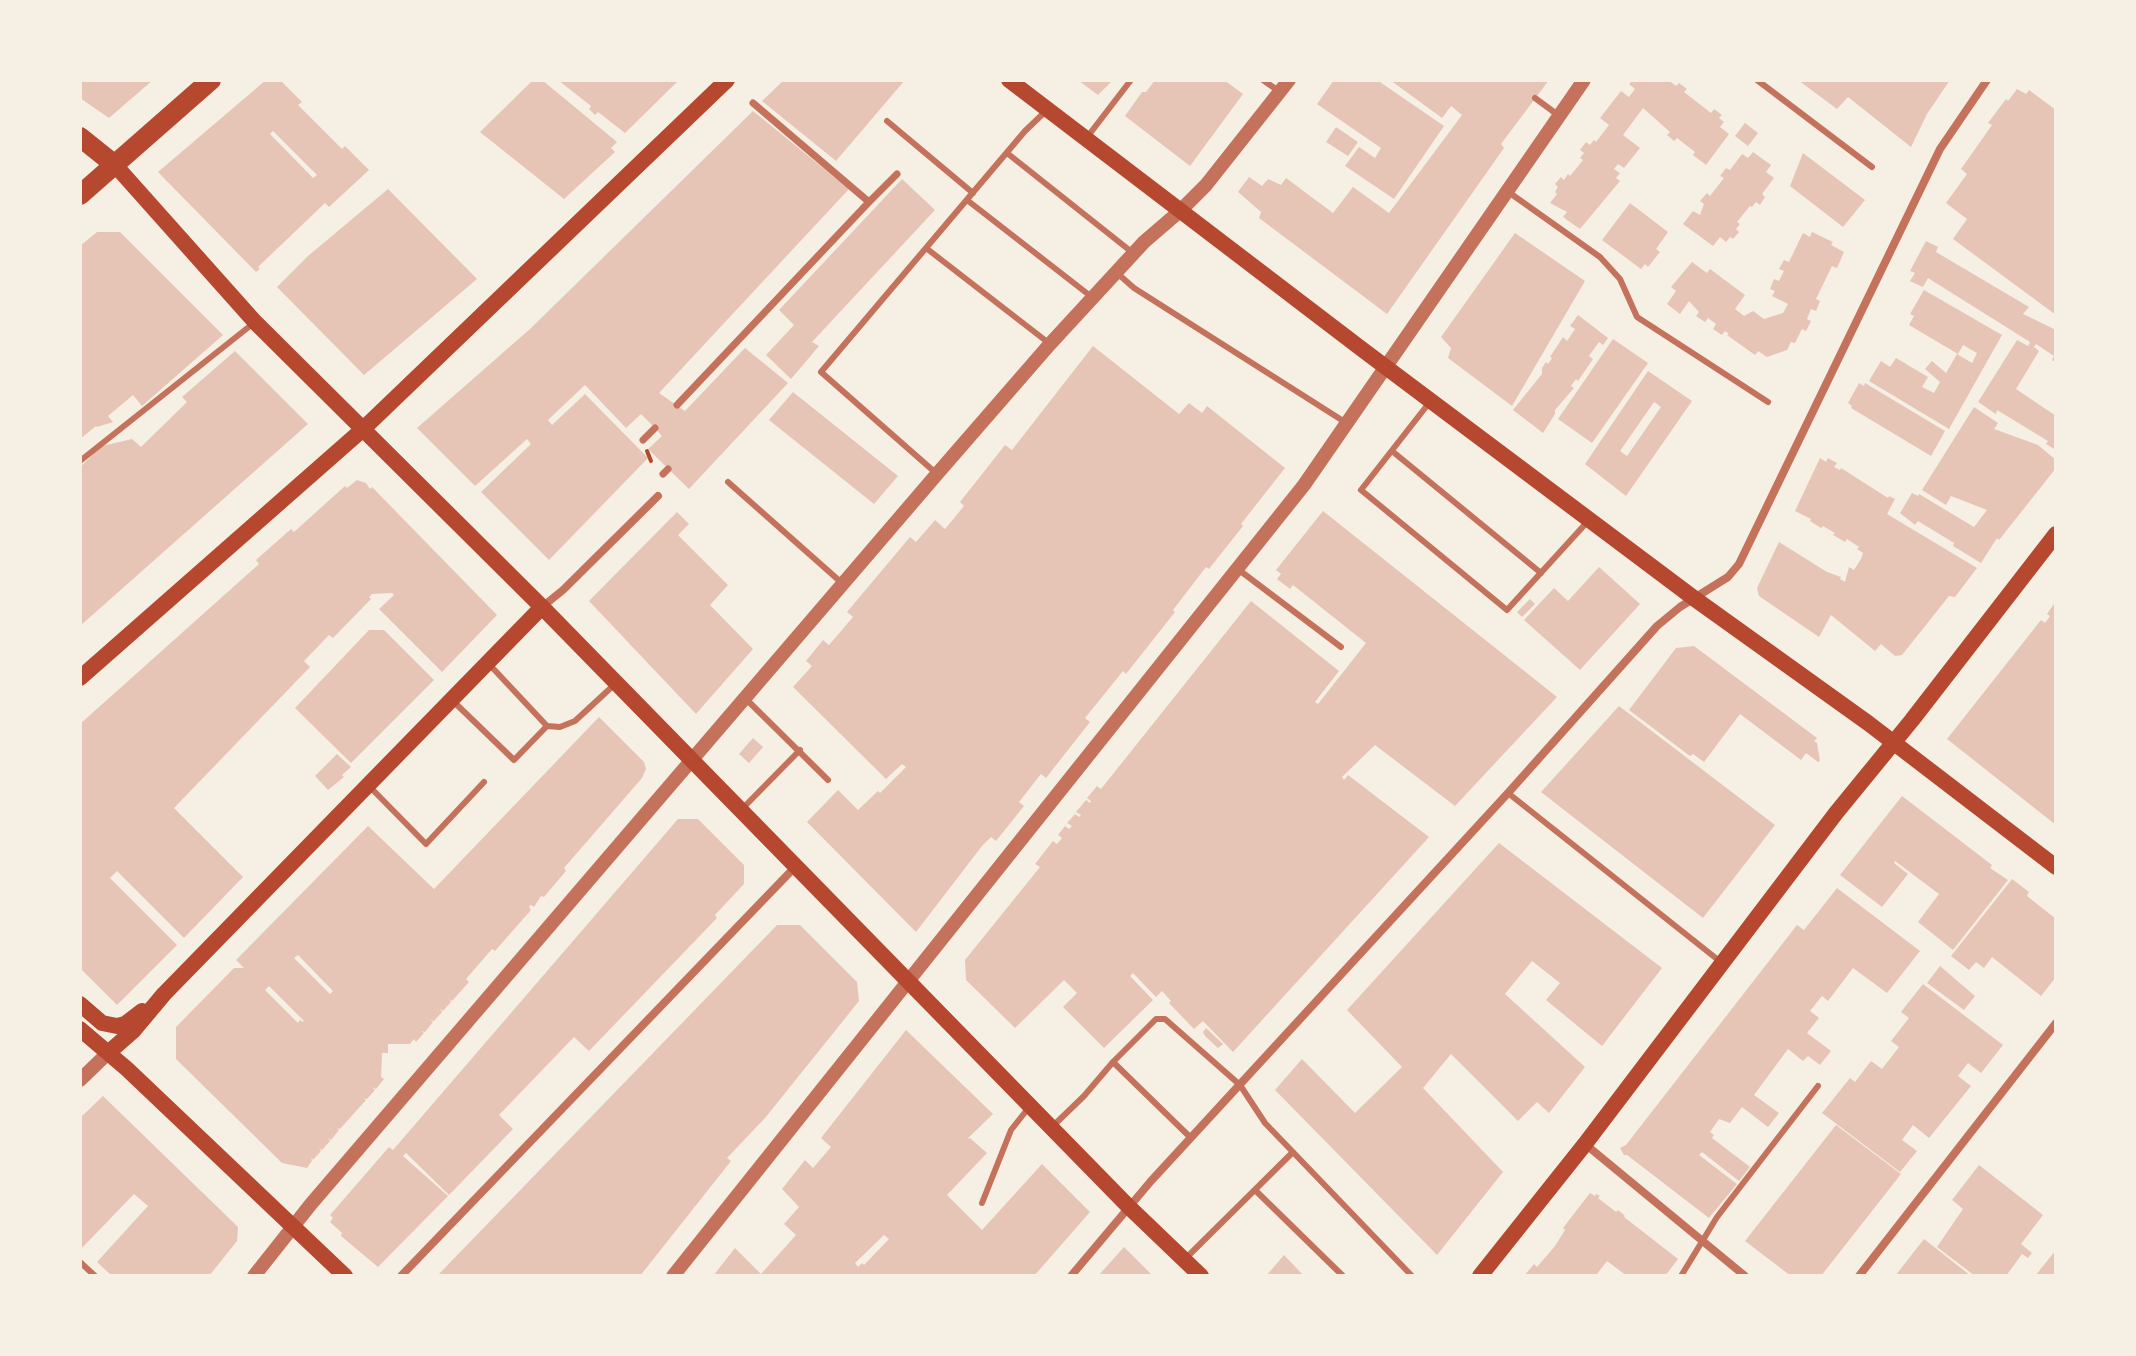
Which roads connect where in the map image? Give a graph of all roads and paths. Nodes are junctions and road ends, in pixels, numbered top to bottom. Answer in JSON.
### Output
{"nodes":[{"id":1,"x":211,"y":80,"type":"edge"},
{"id":2,"x":727,"y":80,"type":"edge"},
{"id":3,"x":1009,"y":80,"type":"edge"},
{"id":4,"x":1131,"y":80,"type":"edge"},
{"id":5,"x":1263,"y":80,"type":"edge"},
{"id":6,"x":1584,"y":80,"type":"edge"},
{"id":7,"x":1757,"y":80,"type":"edge"},
{"id":8,"x":1987,"y":80,"type":"edge"},
{"id":9,"x":1285,"y":86,"type":"edge"},
{"id":10,"x":1535,"y":98,"type":"dead end"},
{"id":11,"x":753,"y":103,"type":"dead end"},
{"id":12,"x":1047,"y":110,"type":"junction"},
{"id":13,"x":1559,"y":116,"type":"junction"},
{"id":14,"x":887,"y":121,"type":"dead end"},
{"id":15,"x":80,"y":137,"type":"edge"},
{"id":16,"x":1085,"y":139,"type":"junction"},
{"id":17,"x":1007,"y":153,"type":"junction"},
{"id":18,"x":115,"y":165,"type":"junction"},
{"id":19,"x":1872,"y":167,"type":"dead end"},
{"id":20,"x":897,"y":174,"type":"dead end"},
{"id":21,"x":1507,"y":191,"type":"junction"},
{"id":22,"x":973,"y":193,"type":"junction"},
{"id":23,"x":80,"y":195,"type":"edge"},
{"id":24,"x":967,"y":200,"type":"junction"},
{"id":25,"x":869,"y":202,"type":"junction"},
{"id":26,"x":1180,"y":211,"type":"junction"},
{"id":27,"x":926,"y":248,"type":"junction"},
{"id":28,"x":1133,"y":253,"type":"junction"},
{"id":29,"x":1117,"y":273,"type":"junction"},
{"id":30,"x":1093,"y":298,"type":"junction"},
{"id":31,"x":255,"y":322,"type":"junction"},
{"id":32,"x":1050,"y":344,"type":"junction"},
{"id":33,"x":1386,"y":367,"type":"junction"},
{"id":34,"x":1431,"y":400,"type":"junction"},
{"id":35,"x":1768,"y":402,"type":"dead end"},
{"id":36,"x":677,"y":405,"type":"dead end"},
{"id":37,"x":1348,"y":425,"type":"junction"},
{"id":38,"x":362,"y":430,"type":"junction"},
{"id":39,"x":649,"y":434,"type":"dead end"},
{"id":40,"x":656,"y":442,"type":"dead end"},
{"id":41,"x":1392,"y":451,"type":"junction"},
{"id":42,"x":80,"y":461,"type":"edge"},
{"id":43,"x":937,"y":474,"type":"junction"},
{"id":44,"x":728,"y":482,"type":"dead end"},
{"id":45,"x":658,"y":496,"type":"dead end"},
{"id":46,"x":1590,"y":519,"type":"junction"},
{"id":47,"x":2056,"y":534,"type":"edge"},
{"id":48,"x":1237,"y":568,"type":"junction"},
{"id":49,"x":1541,"y":573,"type":"junction"},
{"id":50,"x":843,"y":584,"type":"junction"},
{"id":51,"x":1695,"y":599,"type":"junction"},
{"id":52,"x":542,"y":607,"type":"junction"},
{"id":53,"x":1341,"y":647,"type":"dead end"},
{"id":54,"x":487,"y":663,"type":"junction"},
{"id":55,"x":80,"y":678,"type":"edge"},
{"id":56,"x":615,"y":684,"type":"junction"},
{"id":57,"x":746,"y":699,"type":"junction"},
{"id":58,"x":451,"y":700,"type":"junction"},
{"id":59,"x":547,"y":726,"type":"junction"},
{"id":60,"x":1893,"y":744,"type":"junction"},
{"id":61,"x":800,"y":750,"type":"junction"},
{"id":62,"x":693,"y":760,"type":"junction"},
{"id":63,"x":828,"y":780,"type":"dead end"},
{"id":64,"x":484,"y":782,"type":"dead end"},
{"id":65,"x":367,"y":785,"type":"junction"},
{"id":66,"x":1508,"y":793,"type":"junction"},
{"id":67,"x":740,"y":811,"type":"junction"},
{"id":68,"x":2054,"y":863,"type":"edge"},
{"id":69,"x":795,"y":867,"type":"junction"},
{"id":70,"x":1722,"y":963,"type":"junction"},
{"id":71,"x":909,"y":983,"type":"junction"},
{"id":72,"x":164,"y":994,"type":"junction"},
{"id":73,"x":80,"y":1004,"type":"edge"},
{"id":74,"x":2056,"y":1023,"type":"edge"},
{"id":75,"x":80,"y":1029,"type":"edge"},
{"id":76,"x":108,"y":1053,"type":"junction"},
{"id":77,"x":1113,"y":1062,"type":"junction"},
{"id":78,"x":80,"y":1080,"type":"edge"},
{"id":79,"x":1240,"y":1085,"type":"junction"},
{"id":80,"x":1818,"y":1086,"type":"dead end"},
{"id":81,"x":1030,"y":1106,"type":"junction"},
{"id":82,"x":1051,"y":1128,"type":"junction"},
{"id":83,"x":1191,"y":1138,"type":"junction"},
{"id":84,"x":1585,"y":1144,"type":"junction"},
{"id":85,"x":1293,"y":1152,"type":"junction"},
{"id":86,"x":1255,"y":1190,"type":"junction"},
{"id":87,"x":982,"y":1203,"type":"dead end"},
{"id":88,"x":1129,"y":1207,"type":"junction"},
{"id":89,"x":293,"y":1227,"type":"junction"},
{"id":90,"x":1702,"y":1241,"type":"junction"},
{"id":91,"x":1184,"y":1260,"type":"junction"},
{"id":92,"x":80,"y":1262,"type":"edge"},
{"id":93,"x":95,"y":1276,"type":"edge"},
{"id":94,"x":254,"y":1276,"type":"edge"},
{"id":95,"x":345,"y":1276,"type":"edge"},
{"id":96,"x":401,"y":1276,"type":"edge"},
{"id":97,"x":673,"y":1276,"type":"edge"},
{"id":98,"x":1071,"y":1276,"type":"edge"},
{"id":99,"x":1201,"y":1276,"type":"edge"},
{"id":100,"x":1343,"y":1276,"type":"edge"},
{"id":101,"x":1412,"y":1276,"type":"edge"},
{"id":102,"x":1480,"y":1276,"type":"edge"},
{"id":103,"x":1681,"y":1276,"type":"edge"},
{"id":104,"x":1745,"y":1276,"type":"edge"},
{"id":105,"x":1859,"y":1276,"type":"edge"}],
"edges":[{"from":1,"to":18,"type":"main road"},
{"from":2,"to":38,"type":"main road"},
{"from":3,"to":12,"type":"main road"},
{"from":4,"to":16,"type":"lane"},
{"from":5,"to":9,"type":"lane"},
{"from":6,"to":13,"type":"street"},
{"from":7,"to":19,"type":"lane"},
{"from":8,"to":51,"type":"street"},
{"from":9,"to":26,"type":"street"},
{"from":10,"to":13,"type":"lane"},
{"from":11,"to":25,"type":"street"},
{"from":12,"to":16,"type":"main road"},
{"from":12,"to":17,"type":"lane"},
{"from":13,"to":21,"type":"street"},
{"from":14,"to":22,"type":"lane"},
{"from":15,"to":18,"type":"main road"},
{"from":16,"to":26,"type":"main road"},
{"from":17,"to":22,"type":"lane"},
{"from":17,"to":28,"type":"lane"},
{"from":18,"to":23,"type":"main road"},
{"from":18,"to":31,"type":"main road"},
{"from":20,"to":25,"type":"street"},
{"from":21,"to":33,"type":"street"},
{"from":21,"to":35,"type":"lane"},
{"from":22,"to":24,"type":"lane"},
{"from":24,"to":27,"type":"lane"},
{"from":24,"to":30,"type":"lane"},
{"from":25,"to":36,"type":"street"},
{"from":26,"to":28,"type":"street"},
{"from":26,"to":33,"type":"main road"},
{"from":27,"to":32,"type":"lane"},
{"from":27,"to":43,"type":"lane"},
{"from":28,"to":29,"type":"street"},
{"from":29,"to":30,"type":"street"},
{"from":29,"to":37,"type":"lane"},
{"from":30,"to":32,"type":"street"},
{"from":31,"to":38,"type":"main road"},
{"from":31,"to":42,"type":"lane"},
{"from":32,"to":43,"type":"street"},
{"from":33,"to":34,"type":"main road"},
{"from":33,"to":37,"type":"street"},
{"from":34,"to":41,"type":"lane"},
{"from":34,"to":46,"type":"main road"},
{"from":37,"to":48,"type":"street"},
{"from":38,"to":52,"type":"main road"},
{"from":38,"to":55,"type":"main road"},
{"from":39,"to":40,"type":"street"},
{"from":41,"to":49,"type":"lane"},
{"from":41,"to":49,"type":"lane"},
{"from":43,"to":50,"type":"street"},
{"from":44,"to":50,"type":"lane"},
{"from":45,"to":52,"type":"street"},
{"from":46,"to":49,"type":"lane"},
{"from":46,"to":51,"type":"main road"},
{"from":47,"to":60,"type":"main road"},
{"from":48,"to":53,"type":"lane"},
{"from":48,"to":71,"type":"street"},
{"from":50,"to":57,"type":"street"},
{"from":51,"to":60,"type":"main road"},
{"from":51,"to":66,"type":"street"},
{"from":52,"to":54,"type":"main road"},
{"from":52,"to":56,"type":"main road"},
{"from":54,"to":58,"type":"main road"},
{"from":54,"to":59,"type":"lane"},
{"from":56,"to":59,"type":"lane"},
{"from":56,"to":62,"type":"main road"},
{"from":57,"to":61,"type":"lane"},
{"from":57,"to":62,"type":"street"},
{"from":58,"to":59,"type":"lane"},
{"from":58,"to":65,"type":"main road"},
{"from":60,"to":68,"type":"main road"},
{"from":60,"to":70,"type":"main road"},
{"from":61,"to":63,"type":"lane"},
{"from":61,"to":67,"type":"lane"},
{"from":62,"to":67,"type":"main road"},
{"from":62,"to":89,"type":"street"},
{"from":64,"to":65,"type":"lane"},
{"from":65,"to":72,"type":"main road"},
{"from":66,"to":70,"type":"lane"},
{"from":66,"to":79,"type":"street"},
{"from":67,"to":69,"type":"main road"},
{"from":69,"to":71,"type":"main road"},
{"from":69,"to":96,"type":"street"},
{"from":70,"to":84,"type":"main road"},
{"from":71,"to":81,"type":"main road"},
{"from":71,"to":97,"type":"street"},
{"from":72,"to":73,"type":"main road"},
{"from":72,"to":76,"type":"main road"},
{"from":74,"to":105,"type":"street"},
{"from":75,"to":76,"type":"main road"},
{"from":76,"to":78,"type":"street"},
{"from":76,"to":89,"type":"main road"},
{"from":77,"to":79,"type":"lane"},
{"from":77,"to":82,"type":"lane"},
{"from":77,"to":83,"type":"lane"},
{"from":79,"to":83,"type":"street"},
{"from":79,"to":85,"type":"lane"},
{"from":80,"to":90,"type":"lane"},
{"from":81,"to":82,"type":"main road"},
{"from":81,"to":87,"type":"lane"},
{"from":82,"to":88,"type":"main road"},
{"from":83,"to":88,"type":"street"},
{"from":84,"to":90,"type":"street"},
{"from":84,"to":102,"type":"main road"},
{"from":85,"to":86,"type":"lane"},
{"from":85,"to":101,"type":"lane"},
{"from":86,"to":91,"type":"lane"},
{"from":86,"to":100,"type":"lane"},
{"from":88,"to":91,"type":"main road"},
{"from":88,"to":98,"type":"street"},
{"from":89,"to":94,"type":"street"},
{"from":89,"to":95,"type":"main road"},
{"from":90,"to":103,"type":"lane"},
{"from":90,"to":104,"type":"street"},
{"from":91,"to":99,"type":"main road"},
{"from":92,"to":93,"type":"lane"}]}
